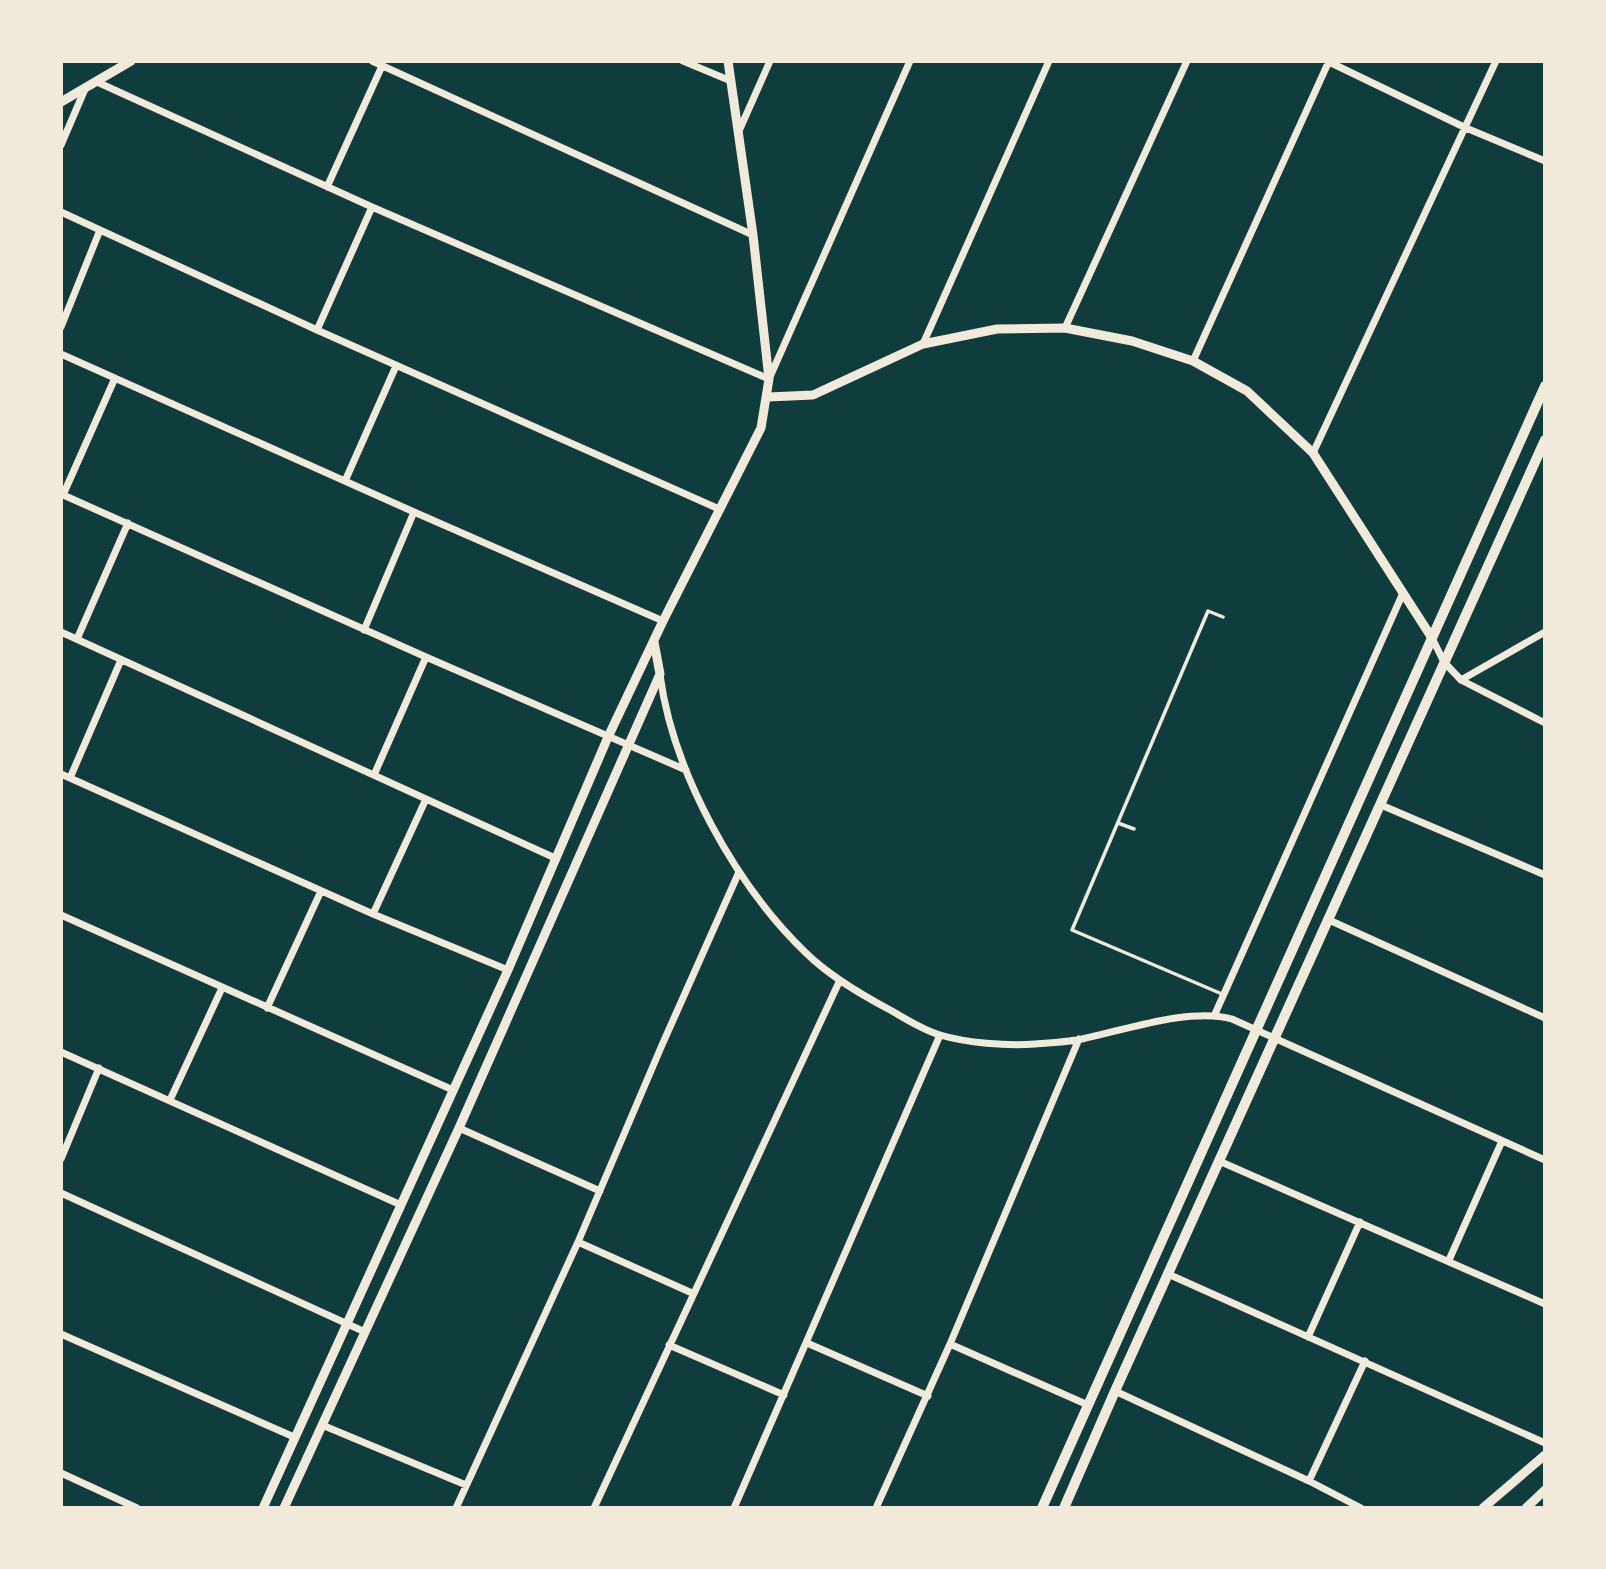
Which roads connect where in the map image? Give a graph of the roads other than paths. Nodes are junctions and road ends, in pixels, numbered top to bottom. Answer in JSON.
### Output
{"nodes":[{"id":1,"x":131,"y":61,"type":"edge"},
{"id":2,"x":372,"y":61,"type":"edge"},
{"id":3,"x":683,"y":61,"type":"edge"},
{"id":4,"x":728,"y":61,"type":"edge"},
{"id":5,"x":770,"y":61,"type":"edge"},
{"id":6,"x":910,"y":61,"type":"edge"},
{"id":7,"x":1049,"y":61,"type":"edge"},
{"id":8,"x":1187,"y":61,"type":"edge"},
{"id":9,"x":1328,"y":61,"type":"edge"},
{"id":10,"x":1496,"y":61,"type":"edge"},
{"id":11,"x":382,"y":66,"type":"junction"},
{"id":12,"x":731,"y":81,"type":"junction"},
{"id":13,"x":97,"y":82,"type":"junction"},
{"id":14,"x":85,"y":89,"type":"junction"},
{"id":15,"x":61,"y":102,"type":"edge"},
{"id":16,"x":1466,"y":128,"type":"junction"},
{"id":17,"x":738,"y":132,"type":"junction"},
{"id":18,"x":61,"y":145,"type":"edge"},
{"id":19,"x":1545,"y":161,"type":"edge"},
{"id":20,"x":327,"y":187,"type":"junction"},
{"id":21,"x":372,"y":207,"type":"junction"},
{"id":22,"x":61,"y":212,"type":"edge"},
{"id":23,"x":100,"y":230,"type":"junction"},
{"id":24,"x":753,"y":235,"type":"junction"},
{"id":25,"x":61,"y":327,"type":"edge"},
{"id":26,"x":1065,"y":328,"type":"junction"},
{"id":27,"x":317,"y":330,"type":"junction"},
{"id":28,"x":923,"y":344,"type":"junction"},
{"id":29,"x":61,"y":354,"type":"edge"},
{"id":30,"x":1193,"y":361,"type":"junction"},
{"id":31,"x":396,"y":366,"type":"junction"},
{"id":32,"x":116,"y":378,"type":"junction"},
{"id":33,"x":769,"y":379,"type":"junction"},
{"id":34,"x":1545,"y":386,"type":"edge"},
{"id":35,"x":768,"y":397,"type":"junction"},
{"id":36,"x":1545,"y":440,"type":"edge"},
{"id":37,"x":1314,"y":453,"type":"junction"},
{"id":38,"x":345,"y":481,"type":"junction"},
{"id":39,"x":62,"y":495,"type":"edge"},
{"id":40,"x":719,"y":509,"type":"junction"},
{"id":41,"x":414,"y":512,"type":"junction"},
{"id":42,"x":128,"y":523,"type":"junction"},
{"id":43,"x":1403,"y":593,"type":"junction"},
{"id":44,"x":1223,"y":617,"type":"dead end"},
{"id":45,"x":663,"y":621,"type":"junction"},
{"id":46,"x":364,"y":630,"type":"junction"},
{"id":47,"x":61,"y":632,"type":"edge"},
{"id":48,"x":1545,"y":632,"type":"edge"},
{"id":49,"x":1432,"y":638,"type":"junction"},
{"id":50,"x":77,"y":639,"type":"junction"},
{"id":51,"x":654,"y":641,"type":"junction"},
{"id":52,"x":426,"y":657,"type":"junction"},
{"id":53,"x":121,"y":660,"type":"junction"},
{"id":54,"x":1444,"y":662,"type":"junction"},
{"id":55,"x":660,"y":674,"type":"junction"},
{"id":56,"x":1461,"y":680,"type":"junction"},
{"id":57,"x":1545,"y":723,"type":"edge"},
{"id":58,"x":608,"y":737,"type":"junction"},
{"id":59,"x":628,"y":746,"type":"junction"},
{"id":60,"x":686,"y":770,"type":"junction"},
{"id":61,"x":61,"y":774,"type":"edge"},
{"id":62,"x":374,"y":775,"type":"junction"},
{"id":63,"x":70,"y":778,"type":"junction"},
{"id":64,"x":426,"y":799,"type":"junction"},
{"id":65,"x":1381,"y":805,"type":"junction"},
{"id":66,"x":1118,"y":823,"type":"junction"},
{"id":67,"x":1135,"y":829,"type":"dead end"},
{"id":68,"x":555,"y":858,"type":"junction"},
{"id":69,"x":739,"y":872,"type":"junction"},
{"id":70,"x":1545,"y":875,"type":"edge"},
{"id":71,"x":320,"y":891,"type":"junction"},
{"id":72,"x":373,"y":914,"type":"junction"},
{"id":73,"x":61,"y":915,"type":"edge"},
{"id":74,"x":1329,"y":920,"type":"junction"},
{"id":75,"x":508,"y":970,"type":"junction"},
{"id":76,"x":840,"y":980,"type":"junction"},
{"id":77,"x":222,"y":988,"type":"junction"},
{"id":78,"x":1224,"y":995,"type":"junction"},
{"id":79,"x":267,"y":1008,"type":"junction"},
{"id":80,"x":1215,"y":1014,"type":"junction"},
{"id":81,"x":1545,"y":1018,"type":"edge"},
{"id":82,"x":1256,"y":1031,"type":"junction"},
{"id":83,"x":940,"y":1035,"type":"junction"},
{"id":84,"x":1274,"y":1039,"type":"junction"},
{"id":85,"x":1079,"y":1040,"type":"junction"},
{"id":86,"x":61,"y":1052,"type":"edge"},
{"id":87,"x":99,"y":1068,"type":"junction"},
{"id":88,"x":453,"y":1090,"type":"junction"},
{"id":89,"x":170,"y":1100,"type":"junction"},
{"id":90,"x":459,"y":1128,"type":"junction"},
{"id":91,"x":1502,"y":1142,"type":"junction"},
{"id":92,"x":61,"y":1159,"type":"edge"},
{"id":93,"x":1545,"y":1160,"type":"edge"},
{"id":94,"x":1219,"y":1161,"type":"junction"},
{"id":95,"x":600,"y":1191,"type":"junction"},
{"id":96,"x":61,"y":1193,"type":"edge"},
{"id":97,"x":401,"y":1205,"type":"junction"},
{"id":98,"x":1360,"y":1222,"type":"junction"},
{"id":99,"x":578,"y":1242,"type":"junction"},
{"id":100,"x":1449,"y":1260,"type":"junction"},
{"id":101,"x":1168,"y":1274,"type":"junction"},
{"id":102,"x":692,"y":1293,"type":"junction"},
{"id":103,"x":1545,"y":1304,"type":"edge"},
{"id":104,"x":347,"y":1324,"type":"junction"},
{"id":105,"x":365,"y":1332,"type":"junction"},
{"id":106,"x":61,"y":1334,"type":"edge"},
{"id":107,"x":1308,"y":1337,"type":"junction"},
{"id":108,"x":807,"y":1343,"type":"junction"},
{"id":109,"x":669,"y":1345,"type":"junction"},
{"id":110,"x":950,"y":1345,"type":"junction"},
{"id":111,"x":1365,"y":1361,"type":"junction"},
{"id":112,"x":1115,"y":1391,"type":"junction"},
{"id":113,"x":784,"y":1395,"type":"junction"},
{"id":114,"x":928,"y":1396,"type":"junction"},
{"id":115,"x":1088,"y":1405,"type":"junction"},
{"id":116,"x":322,"y":1425,"type":"junction"},
{"id":117,"x":294,"y":1437,"type":"junction"},
{"id":118,"x":1545,"y":1443,"type":"edge"},
{"id":119,"x":1545,"y":1455,"type":"edge"},
{"id":120,"x":61,"y":1473,"type":"edge"},
{"id":121,"x":1309,"y":1481,"type":"junction"},
{"id":122,"x":466,"y":1485,"type":"junction"},
{"id":123,"x":1545,"y":1490,"type":"edge"},
{"id":124,"x":137,"y":1508,"type":"edge"},
{"id":125,"x":263,"y":1508,"type":"edge"},
{"id":126,"x":284,"y":1508,"type":"edge"},
{"id":127,"x":456,"y":1508,"type":"edge"},
{"id":128,"x":594,"y":1508,"type":"edge"},
{"id":129,"x":734,"y":1508,"type":"edge"},
{"id":130,"x":876,"y":1508,"type":"edge"},
{"id":131,"x":1042,"y":1508,"type":"edge"},
{"id":132,"x":1064,"y":1508,"type":"edge"},
{"id":133,"x":1361,"y":1508,"type":"edge"},
{"id":134,"x":1483,"y":1508,"type":"edge"},
{"id":135,"x":1526,"y":1508,"type":"edge"}],
"edges":[{"from":1,"to":13,"type":"street"},
{"from":2,"to":11,"type":"street"},
{"from":3,"to":12,"type":"street"},
{"from":4,"to":12,"type":"street"},
{"from":5,"to":17,"type":"street"},
{"from":6,"to":33,"type":"street"},
{"from":7,"to":28,"type":"street"},
{"from":8,"to":26,"type":"street"},
{"from":9,"to":16,"type":"street"},
{"from":9,"to":30,"type":"street"},
{"from":10,"to":16,"type":"street"},
{"from":11,"to":20,"type":"street"},
{"from":11,"to":24,"type":"street"},
{"from":12,"to":17,"type":"street"},
{"from":13,"to":14,"type":"street"},
{"from":13,"to":20,"type":"street"},
{"from":14,"to":15,"type":"street"},
{"from":14,"to":18,"type":"street"},
{"from":16,"to":19,"type":"street"},
{"from":16,"to":37,"type":"street"},
{"from":17,"to":24,"type":"street"},
{"from":20,"to":21,"type":"street"},
{"from":21,"to":27,"type":"street"},
{"from":21,"to":33,"type":"street"},
{"from":22,"to":23,"type":"street"},
{"from":23,"to":25,"type":"street"},
{"from":23,"to":27,"type":"street"},
{"from":24,"to":33,"type":"street"},
{"from":26,"to":28,"type":"street"},
{"from":26,"to":30,"type":"street"},
{"from":27,"to":31,"type":"street"},
{"from":28,"to":35,"type":"street"},
{"from":29,"to":32,"type":"street"},
{"from":30,"to":37,"type":"street"},
{"from":31,"to":38,"type":"street"},
{"from":31,"to":40,"type":"street"},
{"from":32,"to":38,"type":"street"},
{"from":32,"to":39,"type":"street"},
{"from":33,"to":35,"type":"street"},
{"from":34,"to":49,"type":"main road"},
{"from":35,"to":40,"type":"street"},
{"from":36,"to":54,"type":"main road"},
{"from":37,"to":43,"type":"street"},
{"from":38,"to":41,"type":"street"},
{"from":39,"to":42,"type":"street"},
{"from":40,"to":45,"type":"street"},
{"from":41,"to":45,"type":"street"},
{"from":41,"to":46,"type":"street"},
{"from":42,"to":46,"type":"street"},
{"from":42,"to":50,"type":"street"},
{"from":43,"to":49,"type":"street"},
{"from":43,"to":78,"type":"street"},
{"from":44,"to":66,"type":"lane"},
{"from":45,"to":51,"type":"street"},
{"from":46,"to":52,"type":"street"},
{"from":47,"to":50,"type":"street"},
{"from":48,"to":56,"type":"street"},
{"from":49,"to":54,"type":"street"},
{"from":49,"to":82,"type":"main road"},
{"from":50,"to":53,"type":"street"},
{"from":51,"to":55,"type":"street"},
{"from":51,"to":58,"type":"street"},
{"from":52,"to":58,"type":"street"},
{"from":52,"to":62,"type":"street"},
{"from":53,"to":62,"type":"street"},
{"from":53,"to":63,"type":"street"},
{"from":54,"to":56,"type":"street"},
{"from":54,"to":65,"type":"main road"},
{"from":55,"to":59,"type":"street"},
{"from":55,"to":60,"type":"street"},
{"from":56,"to":57,"type":"street"},
{"from":58,"to":59,"type":"street"},
{"from":58,"to":68,"type":"street"},
{"from":59,"to":60,"type":"street"},
{"from":59,"to":90,"type":"street"},
{"from":60,"to":69,"type":"street"},
{"from":61,"to":63,"type":"street"},
{"from":62,"to":64,"type":"street"},
{"from":63,"to":71,"type":"street"},
{"from":64,"to":68,"type":"street"},
{"from":64,"to":72,"type":"street"},
{"from":65,"to":70,"type":"street"},
{"from":65,"to":74,"type":"main road"},
{"from":66,"to":67,"type":"lane"},
{"from":66,"to":78,"type":"lane"},
{"from":68,"to":75,"type":"street"},
{"from":69,"to":76,"type":"street"},
{"from":69,"to":95,"type":"street"},
{"from":71,"to":72,"type":"street"},
{"from":71,"to":79,"type":"street"},
{"from":72,"to":75,"type":"street"},
{"from":73,"to":77,"type":"street"},
{"from":74,"to":81,"type":"street"},
{"from":74,"to":84,"type":"main road"},
{"from":75,"to":88,"type":"street"},
{"from":76,"to":83,"type":"street"},
{"from":76,"to":102,"type":"street"},
{"from":77,"to":79,"type":"street"},
{"from":77,"to":89,"type":"street"},
{"from":78,"to":80,"type":"street"},
{"from":79,"to":88,"type":"street"},
{"from":80,"to":82,"type":"street"},
{"from":80,"to":85,"type":"street"},
{"from":82,"to":84,"type":"street"},
{"from":82,"to":115,"type":"main road"},
{"from":83,"to":85,"type":"street"},
{"from":83,"to":108,"type":"street"},
{"from":84,"to":91,"type":"street"},
{"from":84,"to":94,"type":"main road"},
{"from":85,"to":110,"type":"street"},
{"from":86,"to":87,"type":"street"},
{"from":87,"to":89,"type":"street"},
{"from":87,"to":92,"type":"street"},
{"from":88,"to":97,"type":"street"},
{"from":89,"to":97,"type":"street"},
{"from":90,"to":95,"type":"street"},
{"from":90,"to":105,"type":"street"},
{"from":91,"to":93,"type":"street"},
{"from":91,"to":100,"type":"street"},
{"from":94,"to":98,"type":"street"},
{"from":94,"to":101,"type":"main road"},
{"from":95,"to":99,"type":"street"},
{"from":96,"to":104,"type":"street"},
{"from":97,"to":104,"type":"street"},
{"from":98,"to":100,"type":"street"},
{"from":98,"to":107,"type":"street"},
{"from":99,"to":102,"type":"street"},
{"from":99,"to":122,"type":"street"},
{"from":100,"to":103,"type":"street"},
{"from":101,"to":107,"type":"street"},
{"from":101,"to":112,"type":"main road"},
{"from":102,"to":109,"type":"street"},
{"from":104,"to":105,"type":"street"},
{"from":104,"to":117,"type":"street"},
{"from":105,"to":116,"type":"street"},
{"from":106,"to":117,"type":"street"},
{"from":107,"to":111,"type":"street"},
{"from":108,"to":113,"type":"street"},
{"from":108,"to":114,"type":"street"},
{"from":109,"to":113,"type":"street"},
{"from":109,"to":128,"type":"street"},
{"from":110,"to":114,"type":"street"},
{"from":110,"to":115,"type":"street"},
{"from":111,"to":118,"type":"street"},
{"from":111,"to":121,"type":"street"},
{"from":112,"to":121,"type":"street"},
{"from":112,"to":132,"type":"main road"},
{"from":113,"to":129,"type":"street"},
{"from":114,"to":130,"type":"street"},
{"from":115,"to":131,"type":"main road"},
{"from":116,"to":122,"type":"street"},
{"from":116,"to":126,"type":"street"},
{"from":117,"to":125,"type":"street"},
{"from":119,"to":134,"type":"street"},
{"from":120,"to":124,"type":"street"},
{"from":121,"to":133,"type":"street"},
{"from":122,"to":127,"type":"street"},
{"from":123,"to":135,"type":"street"}]}
